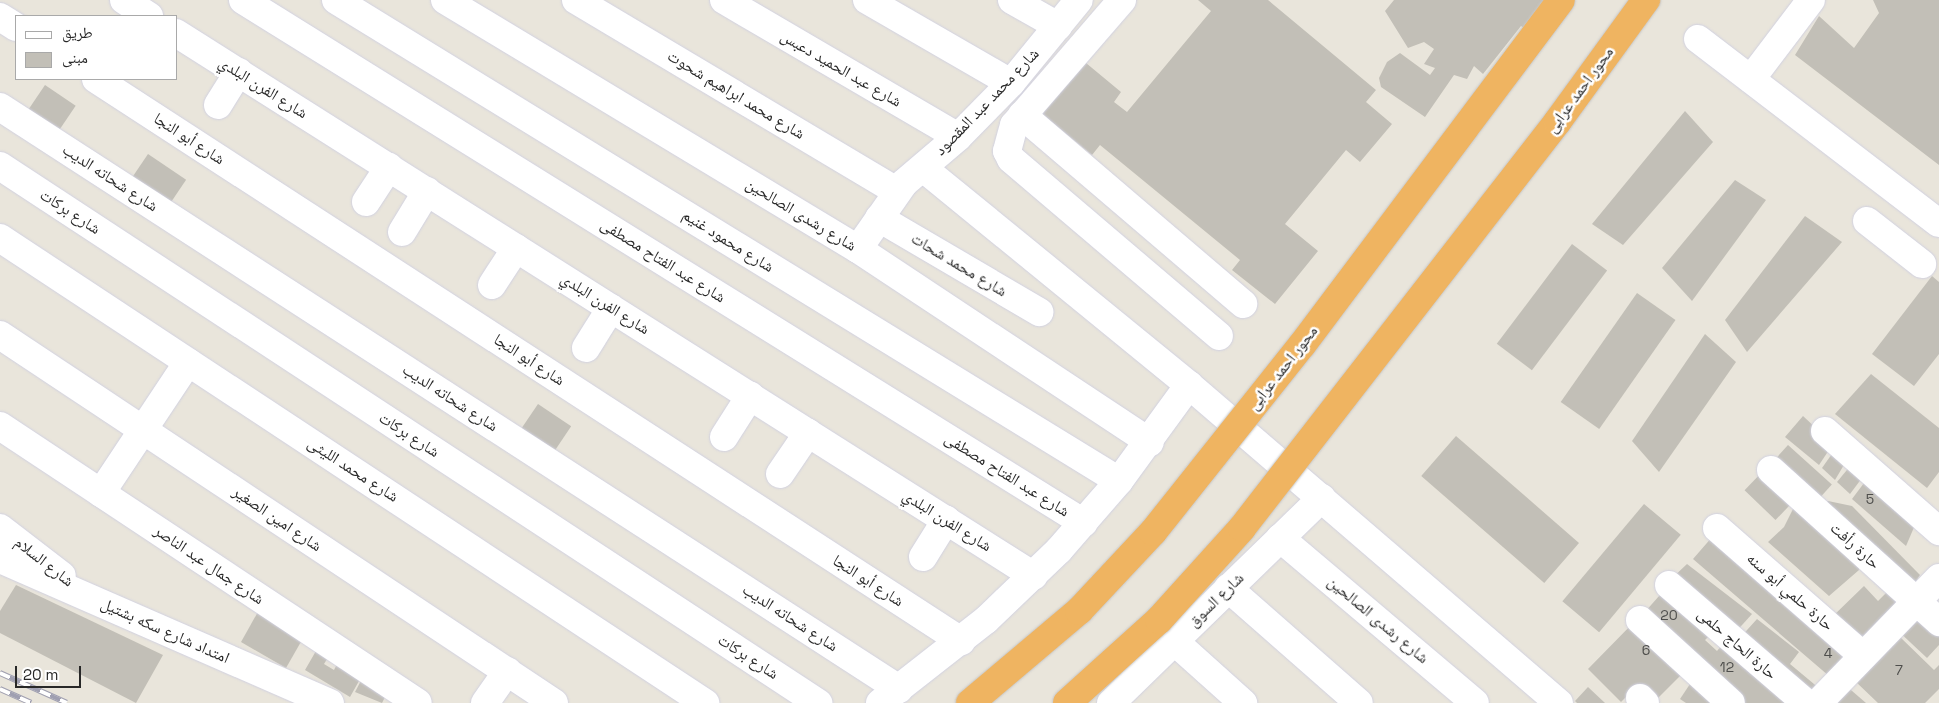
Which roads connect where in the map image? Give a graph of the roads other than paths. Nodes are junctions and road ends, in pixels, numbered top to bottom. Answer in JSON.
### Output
{"nodes":[{"id":1,"x":242,"y":0,"type":"edge"},
{"id":2,"x":336,"y":0,"type":"edge"},
{"id":3,"x":445,"y":0,"type":"edge"},
{"id":4,"x":576,"y":0,"type":"edge"},
{"id":5,"x":724,"y":0,"type":"edge"},
{"id":6,"x":867,"y":0,"type":"edge"},
{"id":7,"x":1012,"y":0,"type":"edge"},
{"id":8,"x":1079,"y":0,"type":"edge"},
{"id":9,"x":1122,"y":0,"type":"edge"},
{"id":10,"x":1561,"y":0,"type":"edge"},
{"id":11,"x":1646,"y":0,"type":"edge"},
{"id":12,"x":1811,"y":0,"type":"edge"},
{"id":13,"x":0,"y":17,"type":"edge"},
{"id":14,"x":15,"y":26,"type":"edge"},
{"id":15,"x":1058,"y":26,"type":"junction"},
{"id":16,"x":178,"y":34,"type":"edge"},
{"id":17,"x":1698,"y":39,"type":"dead end"},
{"id":18,"x":239,"y":72,"type":"junction"},
{"id":19,"x":1751,"y":79,"type":"junction"},
{"id":20,"x":98,"y":80,"type":"edge"},
{"id":21,"x":1011,"y":83,"type":"junction"},
{"id":22,"x":218,"y":105,"type":"dead end"},
{"id":23,"x":0,"y":107,"type":"edge"},
{"id":24,"x":1022,"y":115,"type":"junction"},
{"id":25,"x":958,"y":137,"type":"junction"},
{"id":26,"x":0,"y":166,"type":"edge"},
{"id":27,"x":389,"y":167,"type":"junction"},
{"id":28,"x":924,"y":168,"type":"junction"},
{"id":29,"x":427,"y":191,"type":"junction"},
{"id":30,"x":897,"y":191,"type":"junction"},
{"id":31,"x":366,"y":202,"type":"dead end"},
{"id":32,"x":878,"y":218,"type":"junction"},
{"id":33,"x":1867,"y":221,"type":"dead end"},
{"id":34,"x":1939,"y":224,"type":"edge"},
{"id":35,"x":402,"y":232,"type":"dead end"},
{"id":36,"x":0,"y":238,"type":"edge"},
{"id":37,"x":516,"y":248,"type":"junction"},
{"id":38,"x":858,"y":249,"type":"junction"},
{"id":39,"x":492,"y":284,"type":"dead end"},
{"id":40,"x":1243,"y":304,"type":"dead end"},
{"id":41,"x":611,"y":308,"type":"junction"},
{"id":42,"x":1038,"y":312,"type":"dead end"},
{"id":43,"x":0,"y":335,"type":"edge"},
{"id":44,"x":1219,"y":336,"type":"dead end"},
{"id":45,"x":586,"y":348,"type":"dead end"},
{"id":46,"x":188,"y":362,"type":"junction"},
{"id":47,"x":1189,"y":385,"type":"junction"},
{"id":48,"x":750,"y":396,"type":"junction"},
{"id":49,"x":0,"y":426,"type":"edge"},
{"id":50,"x":143,"y":430,"type":"junction"},
{"id":51,"x":1825,"y":431,"type":"dead end"},
{"id":52,"x":808,"y":433,"type":"junction"},
{"id":53,"x":724,"y":437,"type":"dead end"},
{"id":54,"x":1150,"y":442,"type":"junction"},
{"id":55,"x":1771,"y":470,"type":"dead end"},
{"id":56,"x":780,"y":474,"type":"dead end"},
{"id":57,"x":1119,"y":481,"type":"junction"},
{"id":58,"x":101,"y":493,"type":"junction"},
{"id":59,"x":1322,"y":498,"type":"junction"},
{"id":60,"x":946,"y":520,"type":"junction"},
{"id":61,"x":1084,"y":523,"type":"junction"},
{"id":62,"x":0,"y":528,"type":"edge"},
{"id":63,"x":1717,"y":528,"type":"dead end"},
{"id":64,"x":1939,"y":531,"type":"edge"},
{"id":65,"x":1280,"y":538,"type":"junction"},
{"id":66,"x":922,"y":557,"type":"dead end"},
{"id":67,"x":0,"y":560,"type":"edge"},
{"id":68,"x":1034,"y":576,"type":"junction"},
{"id":69,"x":1939,"y":578,"type":"edge"},
{"id":70,"x":1669,"y":585,"type":"dead end"},
{"id":71,"x":1228,"y":588,"type":"junction"},
{"id":72,"x":88,"y":597,"type":"junction"},
{"id":73,"x":1916,"y":601,"type":"junction"},
{"id":74,"x":1640,"y":620,"type":"dead end"},
{"id":75,"x":1939,"y":622,"type":"edge"},
{"id":76,"x":961,"y":641,"type":"junction"},
{"id":77,"x":1174,"y":641,"type":"junction"},
{"id":78,"x":1863,"y":656,"type":"junction"},
{"id":79,"x":507,"y":670,"type":"junction"},
{"id":80,"x":890,"y":696,"type":"edge"},
{"id":81,"x":330,"y":703,"type":"edge"},
{"id":82,"x":418,"y":703,"type":"edge"},
{"id":83,"x":485,"y":703,"type":"edge"},
{"id":84,"x":554,"y":703,"type":"edge"},
{"id":85,"x":705,"y":703,"type":"edge"},
{"id":86,"x":818,"y":703,"type":"edge"},
{"id":87,"x":970,"y":703,"type":"edge"},
{"id":88,"x":1067,"y":703,"type":"edge"},
{"id":89,"x":1111,"y":703,"type":"edge"},
{"id":90,"x":1243,"y":703,"type":"edge"},
{"id":91,"x":1359,"y":703,"type":"edge"},
{"id":92,"x":1476,"y":703,"type":"edge"},
{"id":93,"x":1559,"y":703,"type":"edge"},
{"id":94,"x":1731,"y":703,"type":"edge"},
{"id":95,"x":1806,"y":703,"type":"edge"},
{"id":96,"x":1818,"y":703,"type":"edge"}],
"edges":[{"from":1,"to":61,"type":"street","name":"شارع عبد الفتاح مصطفى"},
{"from":2,"to":57,"type":"street","name":"شارع محمود غنيم"},
{"from":3,"to":38,"type":"street","name":"شارع رشدى الصالحين"},
{"from":4,"to":30,"type":"street","name":"شارع محمد ابراهيم شحوت"},
{"from":5,"to":25,"type":"street","name":"شارع عبد الحميد دعبس"},
{"from":6,"to":21,"type":"street"},
{"from":7,"to":15,"type":"street"},
{"from":8,"to":15,"type":"street","name":"شارع محمد عبد المقصود"},
{"from":9,"to":24,"type":"street"},
{"from":10,"to":87,"type":"highway","name":"محور احمد عرابى","bridge":true},
{"from":11,"to":88,"type":"highway","name":"محور احمد عرابى","bridge":true},
{"from":12,"to":19,"type":"street"},
{"from":13,"to":14,"type":"street"},
{"from":15,"to":21,"type":"street","name":"شارع محمد عبد المقصود"},
{"from":16,"to":18,"type":"street","name":"شارع الفرن البلدي"},
{"from":17,"to":19,"type":"street"},
{"from":18,"to":22,"type":"street"},
{"from":18,"to":27,"type":"street","name":"شارع الفرن البلدي"},
{"from":19,"to":34,"type":"street"},
{"from":20,"to":76,"type":"street","name":"شارع أبو النجا"},
{"from":21,"to":25,"type":"street","name":"شارع محمد عبد المقصود"},
{"from":23,"to":80,"type":"street","name":"شارع شحاته الديب"},
{"from":24,"to":40,"type":"street"},
{"from":24,"to":44,"type":"street"},
{"from":25,"to":28,"type":"street","name":"شارع محمد عبد المقصود"},
{"from":26,"to":86,"type":"street","name":"شارع بركات"},
{"from":27,"to":29,"type":"street","name":"شارع الفرن البلدي"},
{"from":27,"to":31,"type":"street"},
{"from":28,"to":30,"type":"street","name":"شارع محمد عبد المقصود"},
{"from":28,"to":47,"type":"street"},
{"from":29,"to":35,"type":"street"},
{"from":29,"to":37,"type":"street","name":"شارع الفرن البلدي"},
{"from":30,"to":32,"type":"street","name":"شارع محمد عبد المقصود"},
{"from":32,"to":38,"type":"street","name":"شارع محمد عبد المقصود"},
{"from":32,"to":42,"type":"street","name":"شارع محمد شحات"},
{"from":33,"to":34,"type":"street"},
{"from":36,"to":46,"type":"street","name":"شارع محمد الليثى"},
{"from":37,"to":39,"type":"street"},
{"from":37,"to":41,"type":"street","name":"شارع الفرن البلدي"},
{"from":38,"to":54,"type":"street","name":"شارع رشدى الصالحين"},
{"from":41,"to":45,"type":"street"},
{"from":41,"to":48,"type":"street","name":"شارع الفرن البلدي"},
{"from":43,"to":50,"type":"street","name":"شارع امين الصغير"},
{"from":46,"to":50,"type":"street"},
{"from":46,"to":85,"type":"street","name":"شارع محمد الليثى"},
{"from":47,"to":54,"type":"street"},
{"from":47,"to":59,"type":"street"},
{"from":48,"to":52,"type":"street","name":"شارع الفرن البلدي"},
{"from":48,"to":53,"type":"street"},
{"from":49,"to":58,"type":"street","name":"شارع جمال عبد الناصر"},
{"from":50,"to":58,"type":"street"},
{"from":50,"to":79,"type":"street","name":"شارع امين الصغير"},
{"from":51,"to":64,"type":"street"},
{"from":52,"to":56,"type":"street"},
{"from":52,"to":60,"type":"street","name":"شارع الفرن البلدي"},
{"from":54,"to":57,"type":"street"},
{"from":55,"to":73,"type":"street","name":"حارة رأفت"},
{"from":57,"to":61,"type":"street"},
{"from":58,"to":82,"type":"street","name":"شارع جمال عبد الناصر"},
{"from":59,"to":65,"type":"street","name":"شارع السوق"},
{"from":59,"to":93,"type":"street"},
{"from":60,"to":66,"type":"street"},
{"from":60,"to":68,"type":"street","name":"شارع الفرن البلدي"},
{"from":61,"to":68,"type":"street"},
{"from":62,"to":72,"type":"street","name":"شارع السلام"},
{"from":63,"to":78,"type":"street","name":"حارة حلمي أبو سنه"},
{"from":65,"to":71,"type":"street","name":"شارع السوق"},
{"from":65,"to":92,"type":"street","name":"شارع رشدى الصالحين"},
{"from":67,"to":72,"type":"street","name":"امتداد شارع سكه بشتيل"},
{"from":68,"to":76,"type":"street"},
{"from":69,"to":73,"type":"street"},
{"from":70,"to":95,"type":"street","name":"حارة الحاج حلمى"},
{"from":71,"to":77,"type":"street","name":"شارع السوق"},
{"from":71,"to":91,"type":"street"},
{"from":72,"to":81,"type":"street","name":"امتداد شارع سكه بشتيل"},
{"from":73,"to":75,"type":"street","name":"حارة رأفت"},
{"from":73,"to":78,"type":"street"},
{"from":74,"to":94,"type":"street"},
{"from":76,"to":80,"type":"street"},
{"from":77,"to":89,"type":"street","name":"شارع السوق"},
{"from":77,"to":90,"type":"street"},
{"from":78,"to":96,"type":"street"},
{"from":79,"to":83,"type":"street"},
{"from":79,"to":84,"type":"street","name":"شارع امين الصغير"}]}
